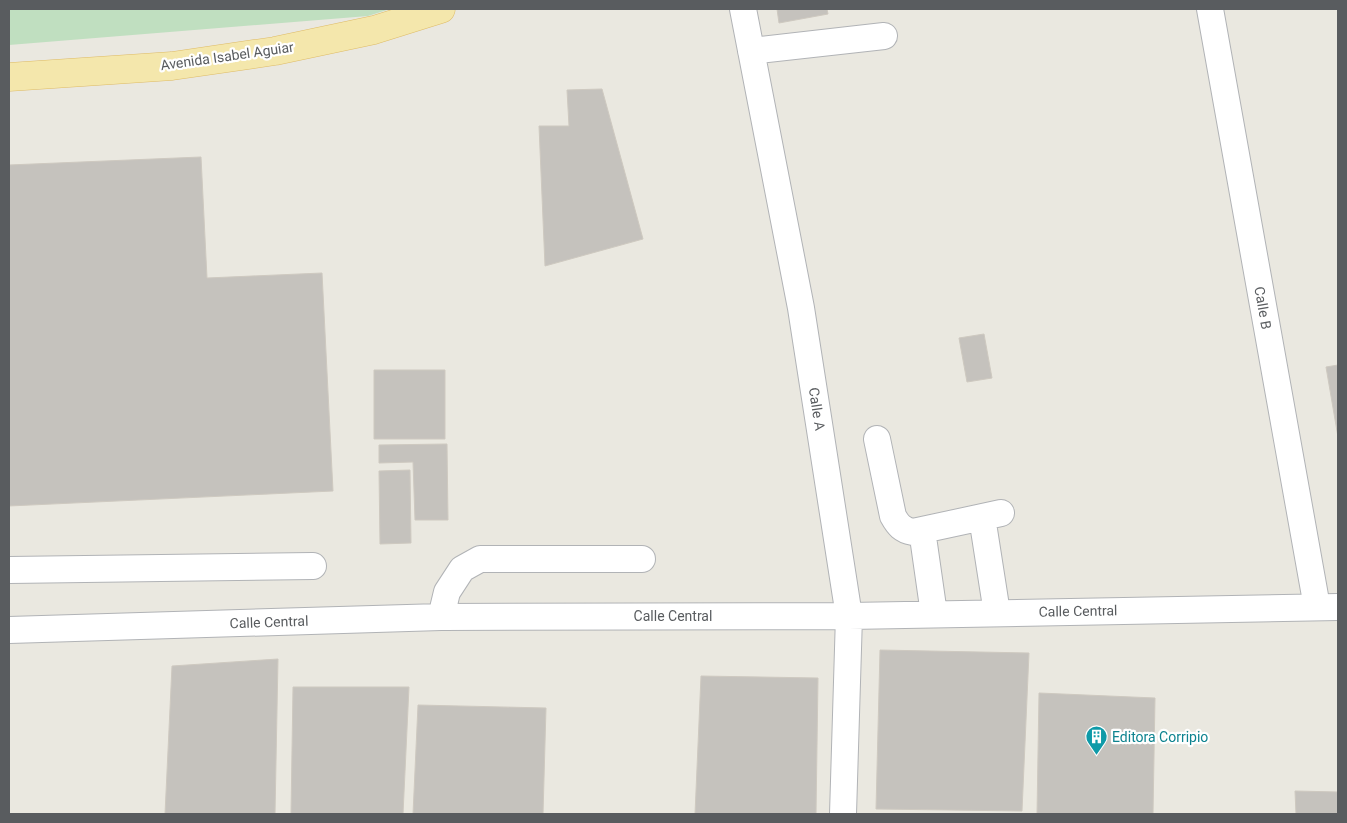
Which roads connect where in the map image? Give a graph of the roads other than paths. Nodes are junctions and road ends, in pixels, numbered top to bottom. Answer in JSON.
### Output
{"nodes":[{"id":1,"x":441,"y":9,"type":"edge"},
{"id":2,"x":743,"y":9,"type":"edge"},
{"id":3,"x":1210,"y":9,"type":"edge"},
{"id":4,"x":884,"y":36,"type":"dead end"},
{"id":5,"x":751,"y":50,"type":"junction"},
{"id":6,"x":9,"y":78,"type":"edge"},
{"id":7,"x":877,"y":438,"type":"dead end"},
{"id":8,"x":922,"y":530,"type":"junction"},
{"id":9,"x":642,"y":559,"type":"dead end"},
{"id":10,"x":313,"y":566,"type":"dead end"},
{"id":11,"x":9,"y":570,"type":"edge"},
{"id":12,"x":1328,"y":607,"type":"edge"},
{"id":13,"x":997,"y":613,"type":"junction"},
{"id":14,"x":934,"y":614,"type":"junction"},
{"id":15,"x":849,"y":616,"type":"junction"},
{"id":16,"x":441,"y":617,"type":"junction"},
{"id":17,"x":9,"y":630,"type":"edge"},
{"id":18,"x":843,"y":814,"type":"edge"}],
"edges":[{"from":1,"to":6,"type":"main road","name":"Avenida Isabel Aguiar"},
{"from":2,"to":5,"type":"street","name":"Calle A"},
{"from":3,"to":12,"type":"street","name":"Calle B"},
{"from":4,"to":5,"type":"street"},
{"from":5,"to":15,"type":"street","name":"Calle A"},
{"from":7,"to":8,"type":"street"},
{"from":8,"to":13,"type":"street"},
{"from":8,"to":14,"type":"street"},
{"from":9,"to":16,"type":"street"},
{"from":10,"to":11,"type":"street"},
{"from":12,"to":13,"type":"street","name":"Calle Central"},
{"from":13,"to":14,"type":"street","name":"Calle Central"},
{"from":14,"to":15,"type":"street","name":"Calle Central"},
{"from":15,"to":16,"type":"street","name":"Calle Central"},
{"from":15,"to":18,"type":"street","name":"Calle A"},
{"from":16,"to":17,"type":"street","name":"Calle Central"}]}
